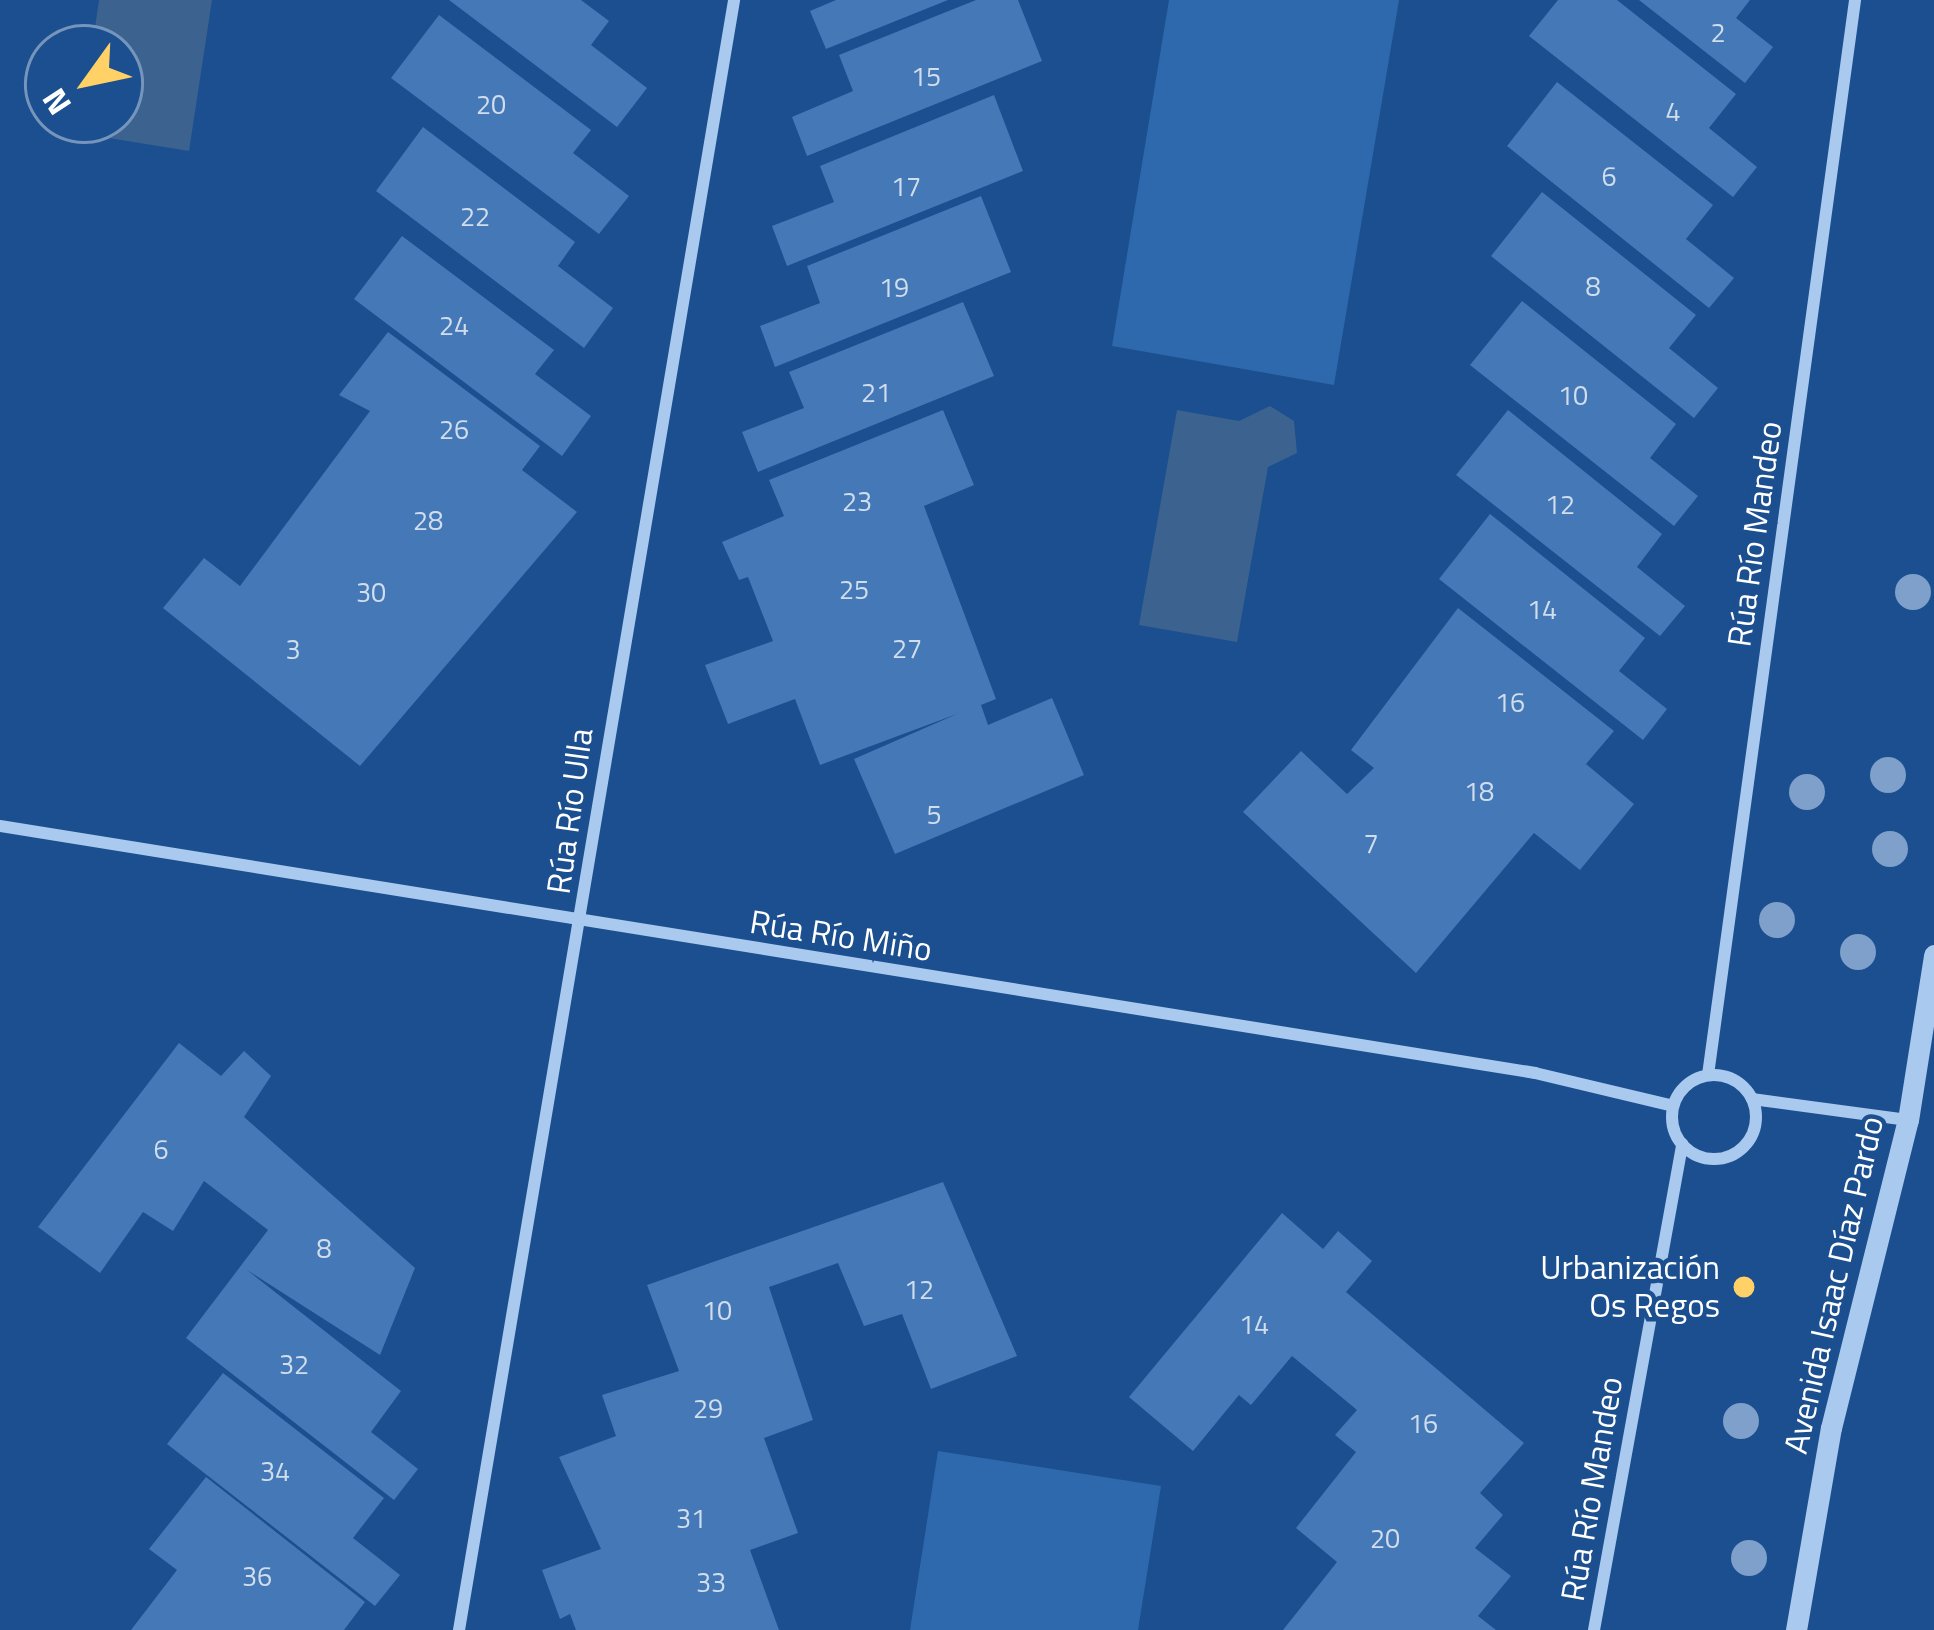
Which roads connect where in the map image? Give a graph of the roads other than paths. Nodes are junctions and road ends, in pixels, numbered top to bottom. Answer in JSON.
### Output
{"nodes":[{"id":1,"x":734,"y":0,"type":"edge"},
{"id":2,"x":1856,"y":0,"type":"edge"},
{"id":3,"x":0,"y":826,"type":"edge"},
{"id":4,"x":581,"y":922,"type":"junction"},
{"id":5,"x":1934,"y":956,"type":"edge"},
{"id":6,"x":1708,"y":1075,"type":"junction"},
{"id":7,"x":1751,"y":1099,"type":"junction"},
{"id":8,"x":1673,"y":1106,"type":"junction"},
{"id":9,"x":1909,"y":1120,"type":"junction"},
{"id":10,"x":1682,"y":1144,"type":"junction"},
{"id":11,"x":459,"y":1630,"type":"edge"},
{"id":12,"x":1594,"y":1630,"type":"edge"},
{"id":13,"x":1796,"y":1630,"type":"edge"}],
"edges":[{"from":1,"to":4,"type":"street","name":"Rúa Río Ulla"},
{"from":2,"to":6,"type":"street","name":"Rúa Río Mandeo"},
{"from":3,"to":4,"type":"street","name":"Rúa Río Miño"},
{"from":4,"to":8,"type":"street","name":"Rúa Río Miño"},
{"from":4,"to":11,"type":"street","name":"Rúa Río Ulla"},
{"from":5,"to":9,"type":"street","name":"Avenida Isaac Díaz Pardo"},
{"from":6,"to":7,"type":"street"},
{"from":6,"to":8,"type":"street"},
{"from":7,"to":9,"type":"street"},
{"from":7,"to":10,"type":"street"},
{"from":8,"to":10,"type":"street"},
{"from":9,"to":13,"type":"street","name":"Avenida Isaac Díaz Pardo"},
{"from":10,"to":12,"type":"street","name":"Rúa Río Mandeo"}]}
